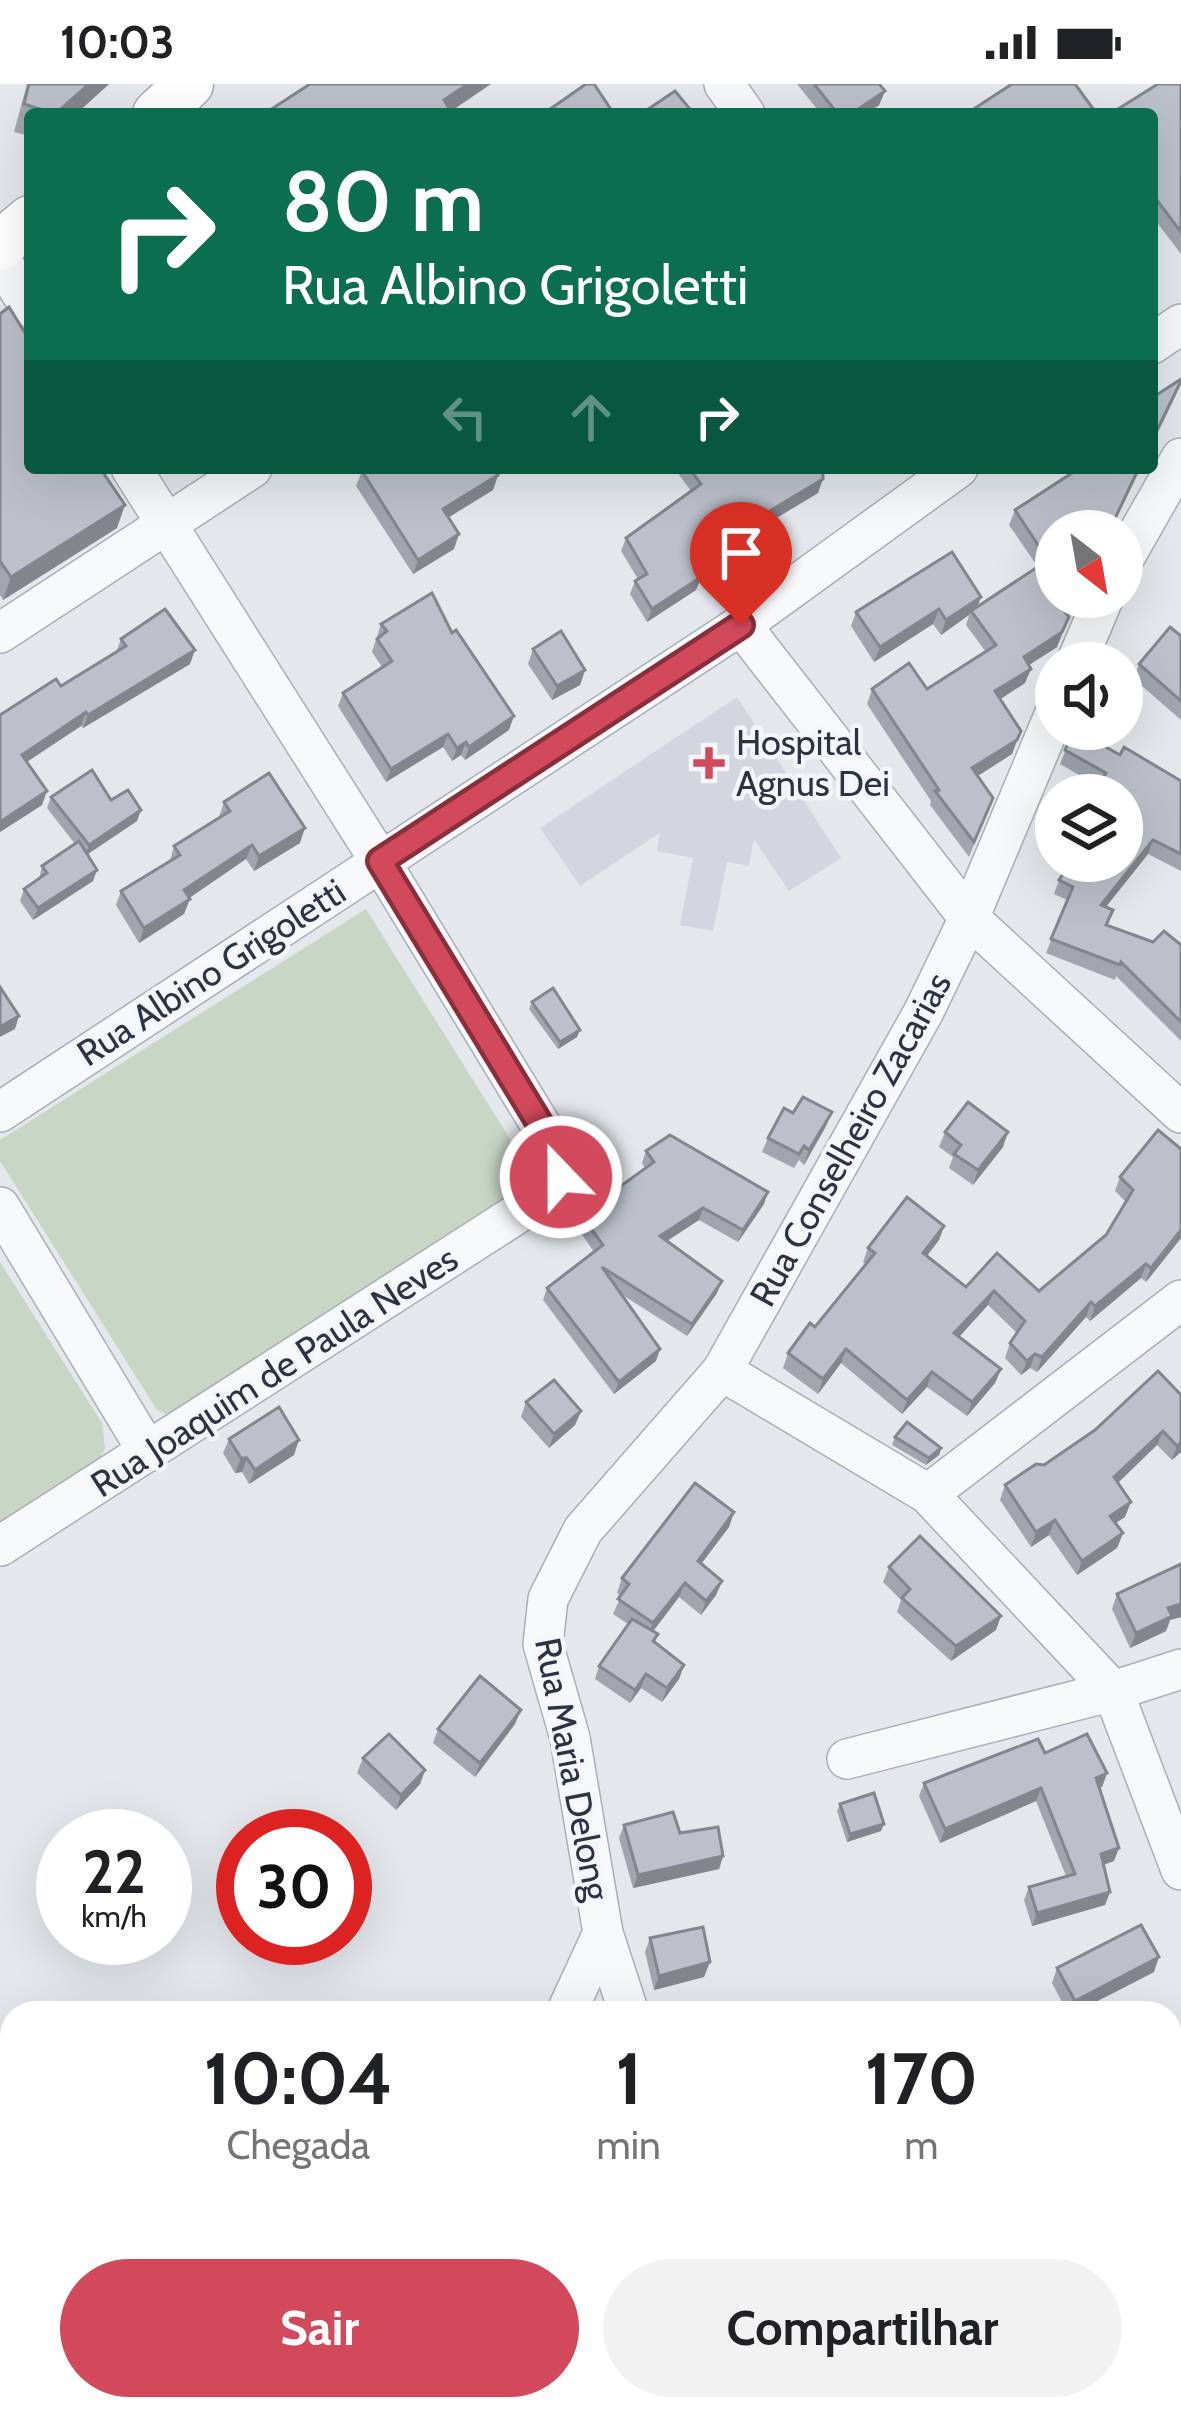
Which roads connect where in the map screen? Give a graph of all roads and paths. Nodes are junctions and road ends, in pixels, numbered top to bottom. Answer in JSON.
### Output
{"nodes":[{"id":1,"x":189,"y":84,"type":"edge"},
{"id":2,"x":163,"y":108,"type":"edge"},
{"id":3,"x":24,"y":225,"type":"edge"},
{"id":4,"x":0,"y":245,"type":"edge"},
{"id":5,"x":0,"y":259,"type":"edge"},
{"id":6,"x":24,"y":297,"type":"edge"},
{"id":7,"x":1181,"y":458,"type":"edge"},
{"id":8,"x":134,"y":474,"type":"edge"},
{"id":9,"x":243,"y":474,"type":"edge"},
{"id":10,"x":950,"y":474,"type":"edge"},
{"id":11,"x":166,"y":525,"type":"junction"},
{"id":12,"x":1143,"y":525,"type":"edge"},
{"id":13,"x":741,"y":625,"type":"junction"},
{"id":14,"x":0,"y":633,"type":"edge"},
{"id":15,"x":1040,"y":750,"type":"edge"},
{"id":16,"x":380,"y":861,"type":"junction"},
{"id":17,"x":969,"y":918,"type":"junction"},
{"id":18,"x":0,"y":1112,"type":"edge"},
{"id":19,"x":1181,"y":1113,"type":"edge"},
{"id":20,"x":0,"y":1208,"type":"edge"},
{"id":21,"x":1181,"y":1300,"type":"edge"},
{"id":22,"x":722,"y":1371,"type":"junction"},
{"id":23,"x":148,"y":1453,"type":"junction"},
{"id":24,"x":928,"y":1494,"type":"junction"},
{"id":25,"x":583,"y":1530,"type":"joint"},
{"id":26,"x":0,"y":1546,"type":"edge"},
{"id":27,"x":1181,"y":1670,"type":"edge"},
{"id":28,"x":1113,"y":1691,"type":"junction"},
{"id":29,"x":847,"y":1760,"type":"dead end"},
{"id":30,"x":1181,"y":1870,"type":"edge"},
{"id":31,"x":603,"y":1933,"type":"junction"},
{"id":32,"x":572,"y":2001,"type":"edge"},
{"id":33,"x":625,"y":2001,"type":"edge"}],
"edges":[{"from":1,"to":2,"type":"main road"},
{"from":3,"to":4,"type":"main road"},
{"from":5,"to":6,"type":"street"},
{"from":7,"to":12,"type":"street"},
{"from":8,"to":11,"type":"street"},
{"from":9,"to":11,"type":"street"},
{"from":10,"to":13,"type":"street","name":"Rua Albino Grigoletti"},
{"from":11,"to":14,"type":"street"},
{"from":11,"to":16,"type":"street"},
{"from":13,"to":16,"type":"street","name":"Rua Albino Grigoletti"},
{"from":13,"to":17,"type":"street"},
{"from":15,"to":17,"type":"street","name":"Rua Conselheiro Zacarias"},
{"from":16,"to":18,"type":"street","name":"Rua Albino Grigoletti"},
{"from":16,"to":23,"type":"street","name":"Rua Joaquim de Paula Neves"},
{"from":17,"to":19,"type":"street"},
{"from":17,"to":22,"type":"street","name":"Rua Conselheiro Zacarias"},
{"from":20,"to":23,"type":"street"},
{"from":21,"to":24,"type":"street"},
{"from":22,"to":24,"type":"street"},
{"from":22,"to":25,"type":"street","name":"Rua Conselheiro Zacarias"},
{"from":23,"to":26,"type":"street","name":"Rua Joaquim de Paula Neves"},
{"from":24,"to":28,"type":"street"},
{"from":25,"to":31,"type":"street","name":"Rua Maria Delong"},
{"from":27,"to":28,"type":"street"},
{"from":28,"to":29,"type":"street"},
{"from":28,"to":30,"type":"street"},
{"from":31,"to":32,"type":"street"},
{"from":31,"to":33,"type":"street","name":"Rua Maria Delong"}]}
